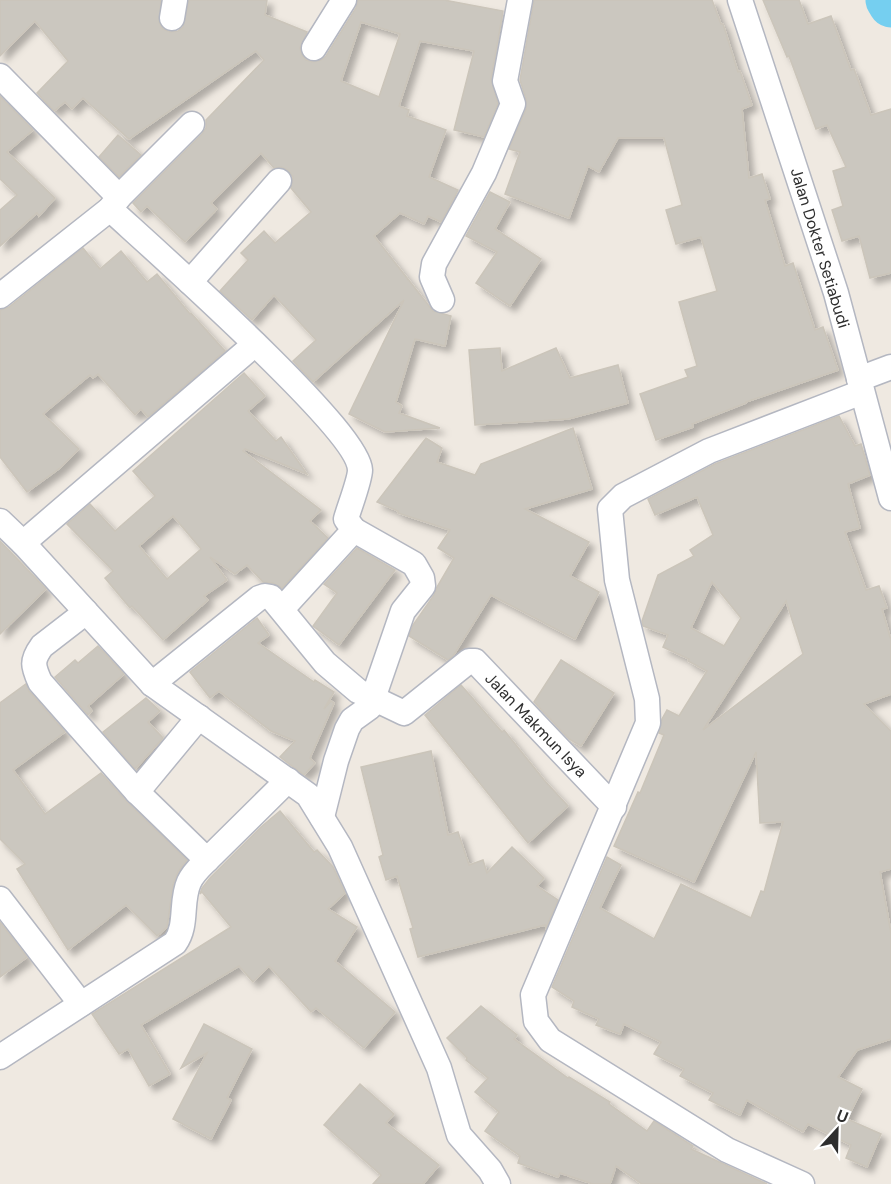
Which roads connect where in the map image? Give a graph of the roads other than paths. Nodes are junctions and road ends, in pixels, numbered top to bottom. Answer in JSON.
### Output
{"nodes":[{"id":1,"x":344,"y":0,"type":"edge"},
{"id":2,"x":520,"y":0,"type":"edge"},
{"id":3,"x":740,"y":0,"type":"edge"},
{"id":4,"x":314,"y":48,"type":"dead end"},
{"id":5,"x":0,"y":76,"type":"edge"},
{"id":6,"x":192,"y":124,"type":"dead end"},
{"id":7,"x":279,"y":181,"type":"dead end"},
{"id":8,"x":115,"y":203,"type":"junction"},
{"id":9,"x":190,"y":282,"type":"junction"},
{"id":10,"x":0,"y":296,"type":"edge"},
{"id":11,"x":442,"y":300,"type":"dead end"},
{"id":12,"x":255,"y":344,"type":"junction"},
{"id":13,"x":891,"y":367,"type":"edge"},
{"id":14,"x":861,"y":386,"type":"junction"},
{"id":15,"x":891,"y":498,"type":"edge"},
{"id":16,"x":0,"y":521,"type":"edge"},
{"id":17,"x":354,"y":530,"type":"junction"},
{"id":18,"x":23,"y":543,"type":"junction"},
{"id":19,"x":282,"y":609,"type":"junction"},
{"id":20,"x":86,"y":612,"type":"junction"},
{"id":21,"x":152,"y":684,"type":"junction"},
{"id":22,"x":374,"y":699,"type":"junction"},
{"id":23,"x":199,"y":717,"type":"junction"},
{"id":24,"x":288,"y":780,"type":"junction"},
{"id":25,"x":137,"y":792,"type":"junction"},
{"id":26,"x":614,"y":807,"type":"junction"},
{"id":27,"x":322,"y":817,"type":"junction"},
{"id":28,"x":207,"y":860,"type":"junction"},
{"id":29,"x":0,"y":899,"type":"edge"},
{"id":30,"x":81,"y":1004,"type":"junction"},
{"id":31,"x":0,"y":1057,"type":"edge"},
{"id":32,"x":498,"y":1184,"type":"edge"},
{"id":33,"x":802,"y":1184,"type":"edge"}],
"edges":[{"from":1,"to":4,"type":"street"},
{"from":2,"to":11,"type":"street"},
{"from":3,"to":14,"type":"street","name":"Jalan Dokter Setiabudi"},
{"from":5,"to":8,"type":"street"},
{"from":6,"to":8,"type":"street"},
{"from":7,"to":9,"type":"street"},
{"from":8,"to":9,"type":"street"},
{"from":8,"to":10,"type":"street"},
{"from":9,"to":12,"type":"street"},
{"from":12,"to":17,"type":"street"},
{"from":12,"to":18,"type":"street"},
{"from":13,"to":14,"type":"street"},
{"from":14,"to":15,"type":"street","name":"Jalan Dokter Setiabudi"},
{"from":14,"to":26,"type":"street"},
{"from":16,"to":18,"type":"street"},
{"from":17,"to":19,"type":"street"},
{"from":17,"to":22,"type":"street"},
{"from":18,"to":20,"type":"street"},
{"from":19,"to":21,"type":"street","name":"Jalan Makmun Isya"},
{"from":19,"to":22,"type":"street","name":"Jalan Makmun Isya"},
{"from":20,"to":21,"type":"street"},
{"from":20,"to":25,"type":"street"},
{"from":21,"to":23,"type":"street"},
{"from":22,"to":26,"type":"street","name":"Jalan Makmun Isya"},
{"from":22,"to":27,"type":"street"},
{"from":23,"to":24,"type":"street"},
{"from":23,"to":25,"type":"street"},
{"from":24,"to":27,"type":"street"},
{"from":24,"to":28,"type":"street"},
{"from":25,"to":28,"type":"street"},
{"from":26,"to":33,"type":"street"},
{"from":27,"to":32,"type":"street"},
{"from":28,"to":30,"type":"street"},
{"from":29,"to":30,"type":"street"},
{"from":30,"to":31,"type":"street"}]}
